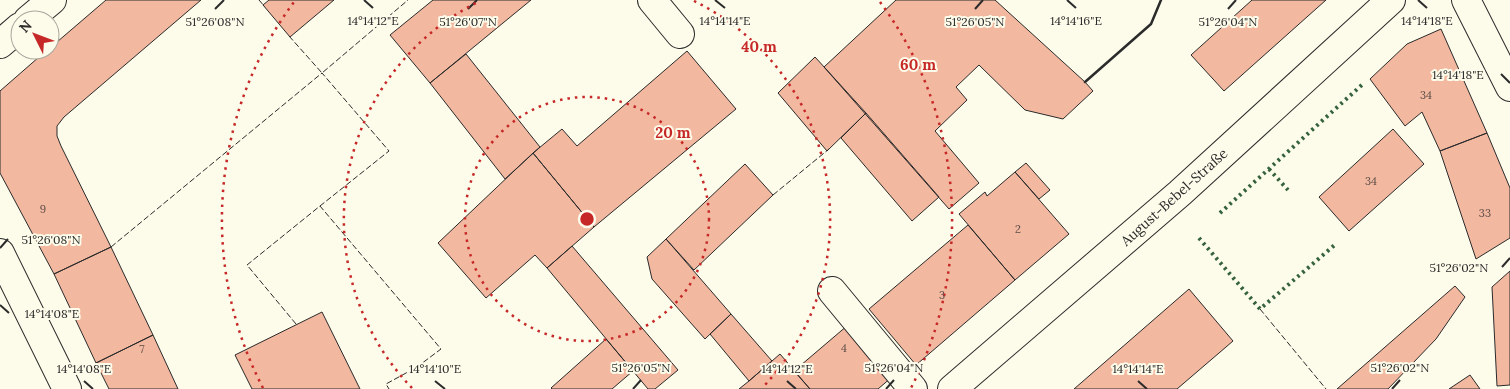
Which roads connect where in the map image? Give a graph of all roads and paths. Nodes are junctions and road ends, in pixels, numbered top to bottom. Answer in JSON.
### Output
{"nodes":[{"id":1,"x":52,"y":0,"type":"edge"},
{"id":2,"x":652,"y":0,"type":"edge"},
{"id":3,"x":1391,"y":0,"type":"edge"},
{"id":4,"x":1466,"y":0,"type":"edge"},
{"id":5,"x":40,"y":10,"type":"edge"},
{"id":6,"x":680,"y":34,"type":"dead end"},
{"id":7,"x":10,"y":36,"type":"edge"},
{"id":8,"x":0,"y":44,"type":"edge"},
{"id":9,"x":1510,"y":87,"type":"edge"},
{"id":10,"x":0,"y":253,"type":"edge"},
{"id":11,"x":832,"y":291,"type":"dead end"},
{"id":12,"x":67,"y":389,"type":"edge"},
{"id":13,"x":913,"y":389,"type":"edge"},
{"id":14,"x":952,"y":389,"type":"edge"}],
"edges":[{"from":1,"to":5,"type":"street"},
{"from":2,"to":6,"type":"street"},
{"from":3,"to":14,"type":"street","name":"August-Bebel-Straße"},
{"from":4,"to":9,"type":"street"},
{"from":7,"to":8,"type":"street"},
{"from":10,"to":12,"type":"street"},
{"from":11,"to":13,"type":"street"}]}
